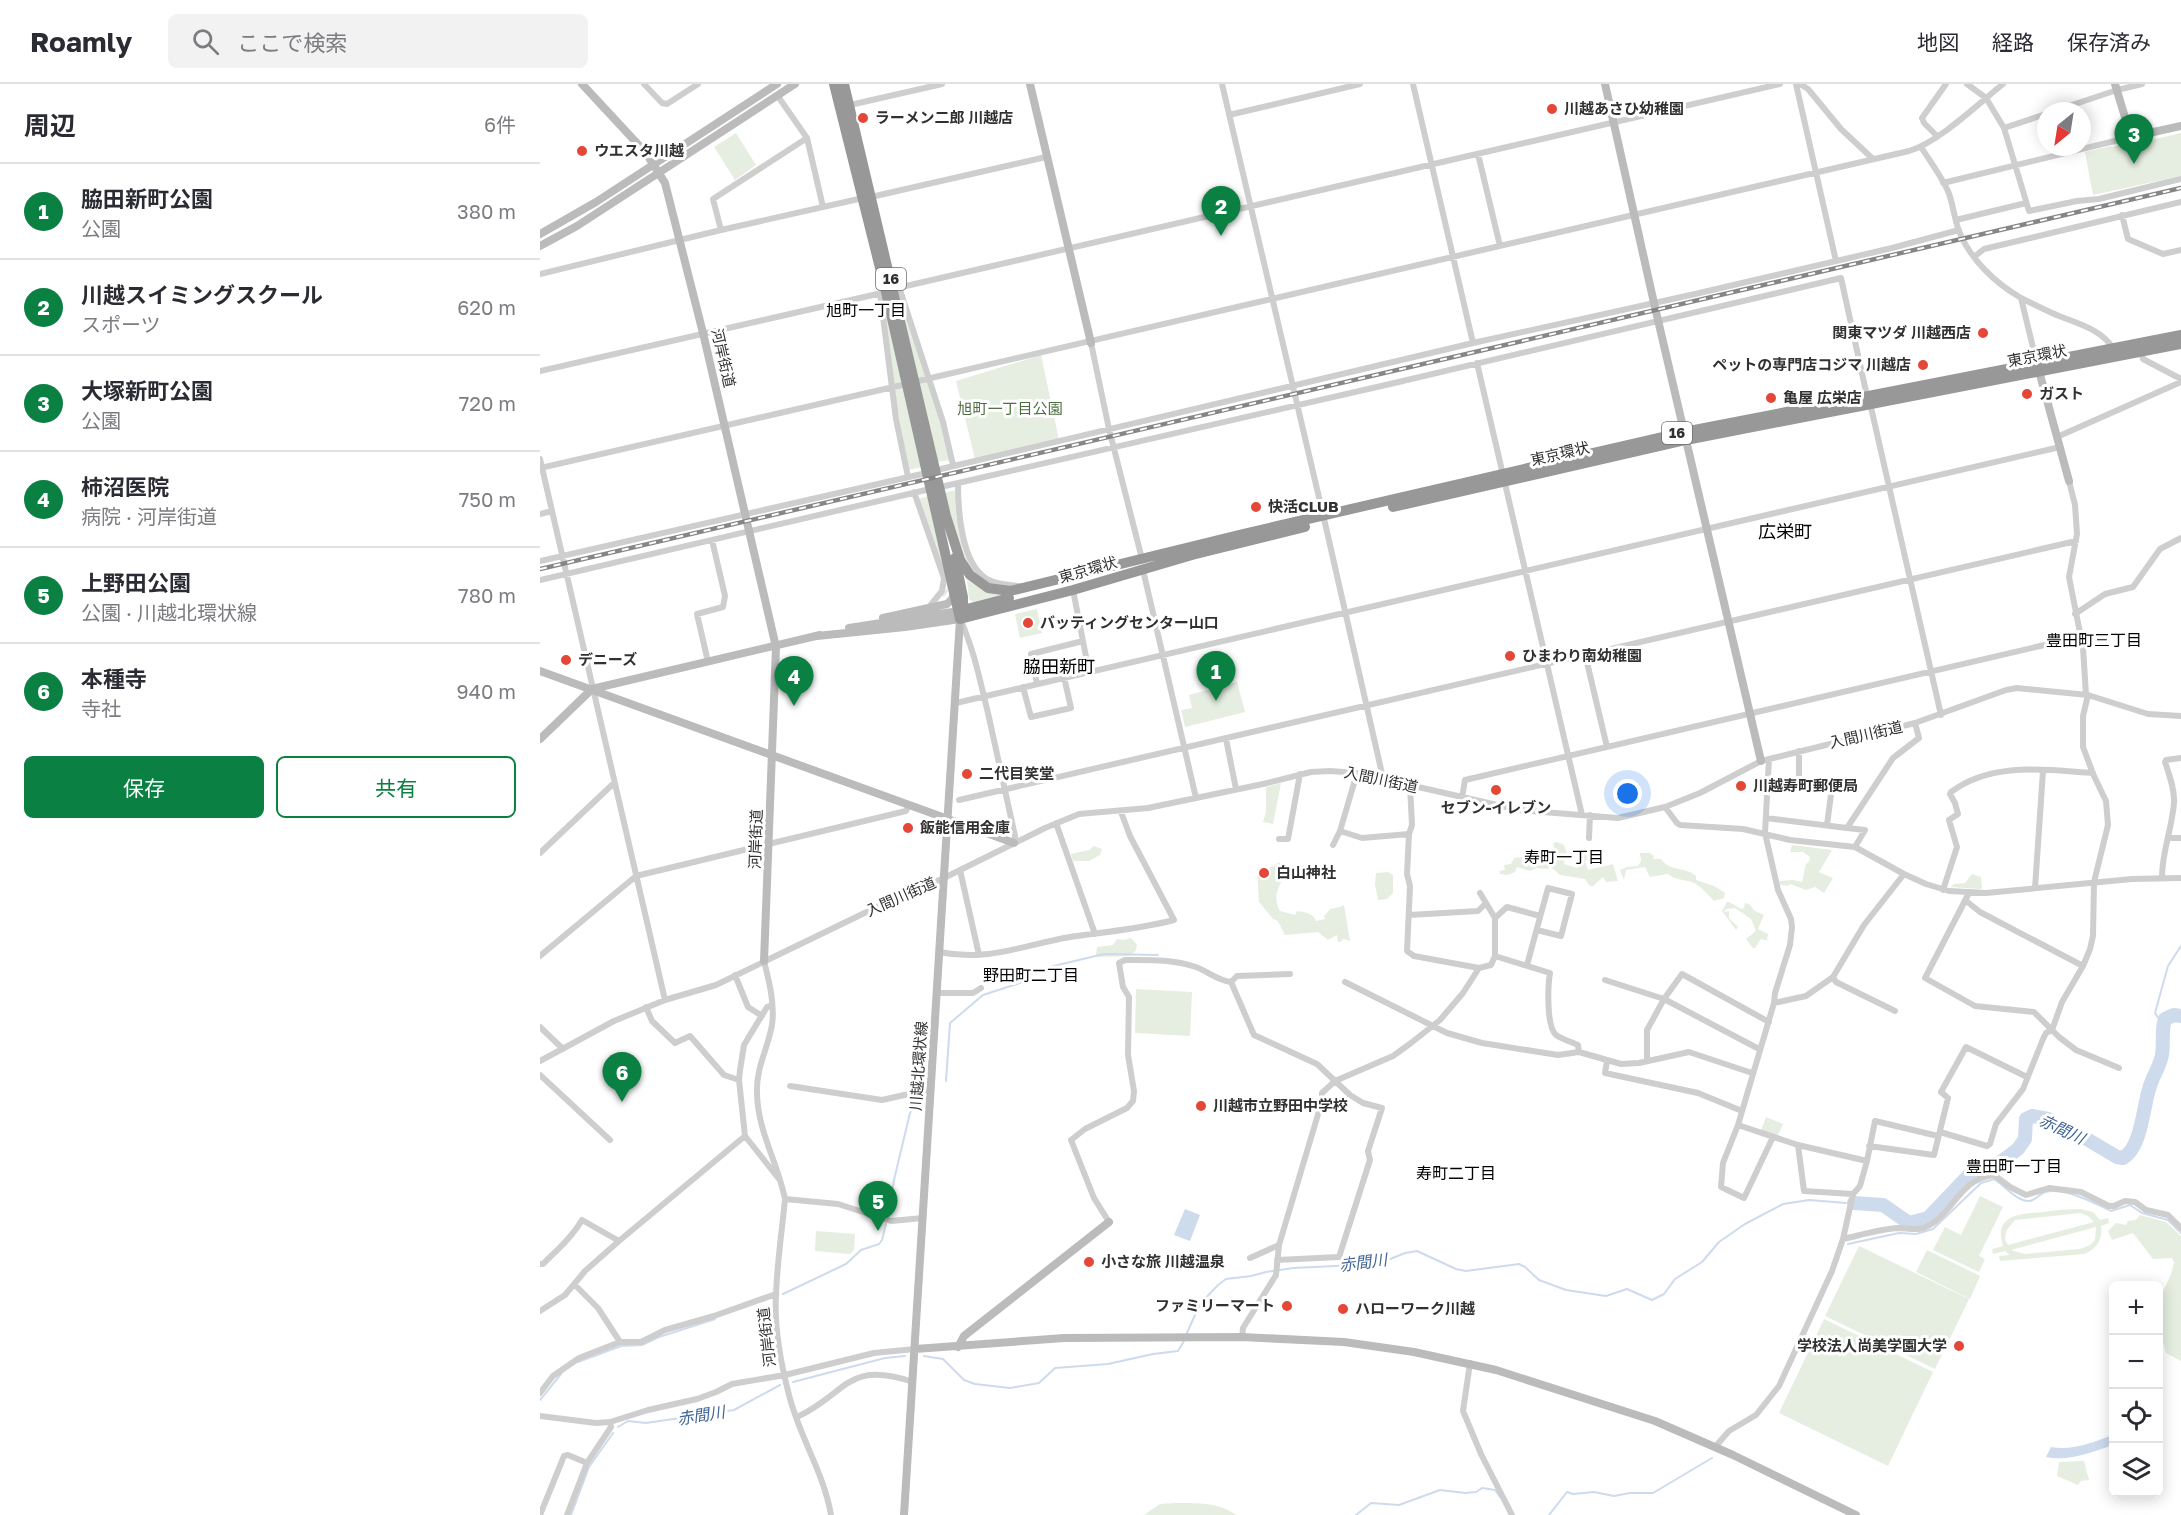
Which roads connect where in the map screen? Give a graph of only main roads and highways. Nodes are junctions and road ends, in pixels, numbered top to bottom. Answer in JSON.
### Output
{"nodes":[{"id":1,"x":834,"y":84,"type":"edge"},
{"id":2,"x":844,"y":84,"type":"edge"},
{"id":3,"x":867,"y":198,"type":"junction"},
{"id":4,"x":2181,"y":335,"type":"edge"},
{"id":5,"x":2181,"y":344,"type":"edge"},
{"id":6,"x":2038,"y":366,"type":"junction"},
{"id":7,"x":934,"y":480,"type":"junction"},
{"id":8,"x":946,"y":516,"type":"junction"},
{"id":9,"x":1324,"y":519,"type":"junction"},
{"id":10,"x":1177,"y":551,"type":"junction"},
{"id":11,"x":1143,"y":564,"type":"junction"},
{"id":12,"x":961,"y":613,"type":"junction"}],
"edges":[{"from":1,"to":3,"type":"highway","name":"東京環状","number":"16"},
{"from":2,"to":3,"type":"highway","name":"東京環状","number":"16"},
{"from":3,"to":7,"type":"highway","name":"東京環状","number":"16"},
{"from":4,"to":6,"type":"highway","name":"東京環状","number":"16"},
{"from":5,"to":6,"type":"highway","name":"東京環状","number":"16"},
{"from":6,"to":9,"type":"highway","name":"東京環状","number":"16"},
{"from":7,"to":8,"type":"highway","name":"東京環状","number":"16"},
{"from":7,"to":12,"type":"highway","name":"東京環状","number":"16"},
{"from":8,"to":11,"type":"highway","name":"東京環状","number":"16"},
{"from":8,"to":12,"type":"highway"},
{"from":9,"to":10,"type":"highway","name":"東京環状","number":"16"},
{"from":9,"to":11,"type":"highway","name":"東京環状","number":"16"},
{"from":10,"to":11,"type":"highway","name":"東京環状","number":"16"},
{"from":10,"to":12,"type":"highway","name":"東京環状","number":"16"},
{"from":11,"to":12,"type":"highway","name":"東京環状","number":"16"}]}
